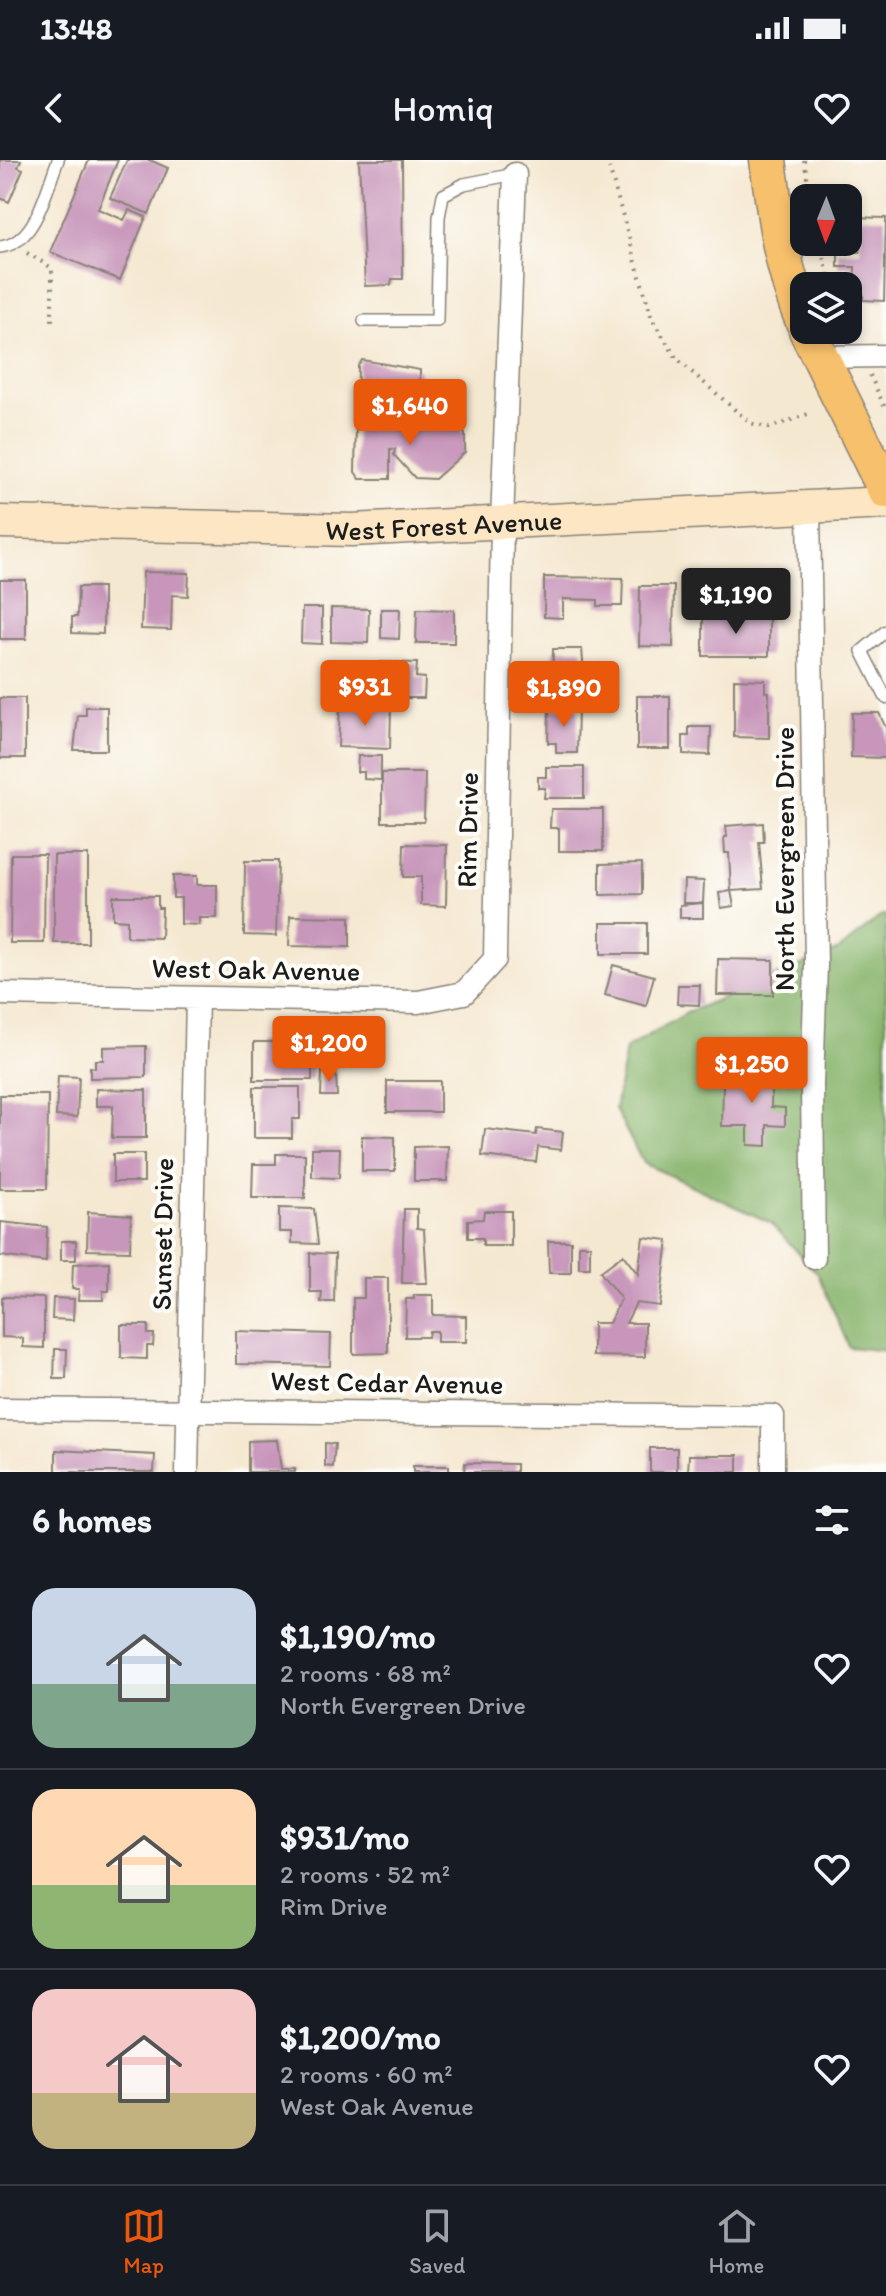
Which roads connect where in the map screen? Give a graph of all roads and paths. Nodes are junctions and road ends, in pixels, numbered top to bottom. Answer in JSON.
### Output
{"nodes":[{"id":1,"x":58,"y":160,"type":"edge"},
{"id":2,"x":607,"y":160,"type":"edge"},
{"id":3,"x":768,"y":160,"type":"edge"},
{"id":4,"x":804,"y":160,"type":"edge"},
{"id":5,"x":515,"y":174,"type":"joint"},
{"id":6,"x":808,"y":184,"type":"edge"},
{"id":7,"x":14,"y":246,"type":"junction"},
{"id":8,"x":0,"y":247,"type":"edge"},
{"id":9,"x":790,"y":284,"type":"edge"},
{"id":10,"x":364,"y":321,"type":"dead end"},
{"id":11,"x":52,"y":322,"type":"dead end"},
{"id":12,"x":813,"y":344,"type":"edge"},
{"id":13,"x":819,"y":344,"type":"edge"},
{"id":14,"x":886,"y":356,"type":"edge"},
{"id":15,"x":874,"y":383,"type":"dead end"},
{"id":16,"x":886,"y":410,"type":"edge"},
{"id":17,"x":808,"y":414,"type":"dead end"},
{"id":18,"x":886,"y":490,"type":"edge"},
{"id":19,"x":886,"y":503,"type":"edge"},
{"id":20,"x":809,"y":508,"type":"junction"},
{"id":21,"x":0,"y":522,"type":"edge"},
{"id":22,"x":502,"y":523,"type":"junction"},
{"id":23,"x":886,"y":631,"type":"edge"},
{"id":24,"x":886,"y":698,"type":"edge"},
{"id":25,"x":495,"y":959,"type":"joint"},
{"id":26,"x":0,"y":994,"type":"edge"},
{"id":27,"x":197,"y":998,"type":"junction"},
{"id":28,"x":814,"y":1258,"type":"dead end"},
{"id":29,"x":0,"y":1409,"type":"edge"},
{"id":30,"x":188,"y":1411,"type":"junction"},
{"id":31,"x":187,"y":1472,"type":"edge"},
{"id":32,"x":773,"y":1472,"type":"edge"}],
"edges":[{"from":1,"to":7,"type":"lane"},
{"from":2,"to":17,"type":"path"},
{"from":3,"to":9,"type":"main road"},
{"from":4,"to":6,"type":"path"},
{"from":5,"to":10,"type":"lane"},
{"from":5,"to":22,"type":"street","name":"Rim Drive"},
{"from":7,"to":8,"type":"lane"},
{"from":7,"to":11,"type":"path"},
{"from":12,"to":18,"type":"main road"},
{"from":13,"to":14,"type":"street"},
{"from":15,"to":16,"type":"path"},
{"from":19,"to":20,"type":"main road","name":"West Forest Avenue"},
{"from":20,"to":22,"type":"main road","name":"West Forest Avenue"},
{"from":20,"to":28,"type":"street","name":"North Evergreen Drive"},
{"from":21,"to":22,"type":"main road","name":"West Forest Avenue"},
{"from":22,"to":25,"type":"street","name":"Rim Drive"},
{"from":23,"to":24,"type":"lane"},
{"from":25,"to":27,"type":"street","name":"West Oak Avenue"},
{"from":26,"to":27,"type":"street","name":"West Oak Avenue"},
{"from":27,"to":30,"type":"street","name":"Sunset Drive"},
{"from":29,"to":30,"type":"street","name":"West Cedar Avenue"},
{"from":30,"to":31,"type":"street","name":"Sunset Drive"},
{"from":30,"to":32,"type":"street","name":"West Cedar Avenue"}]}
